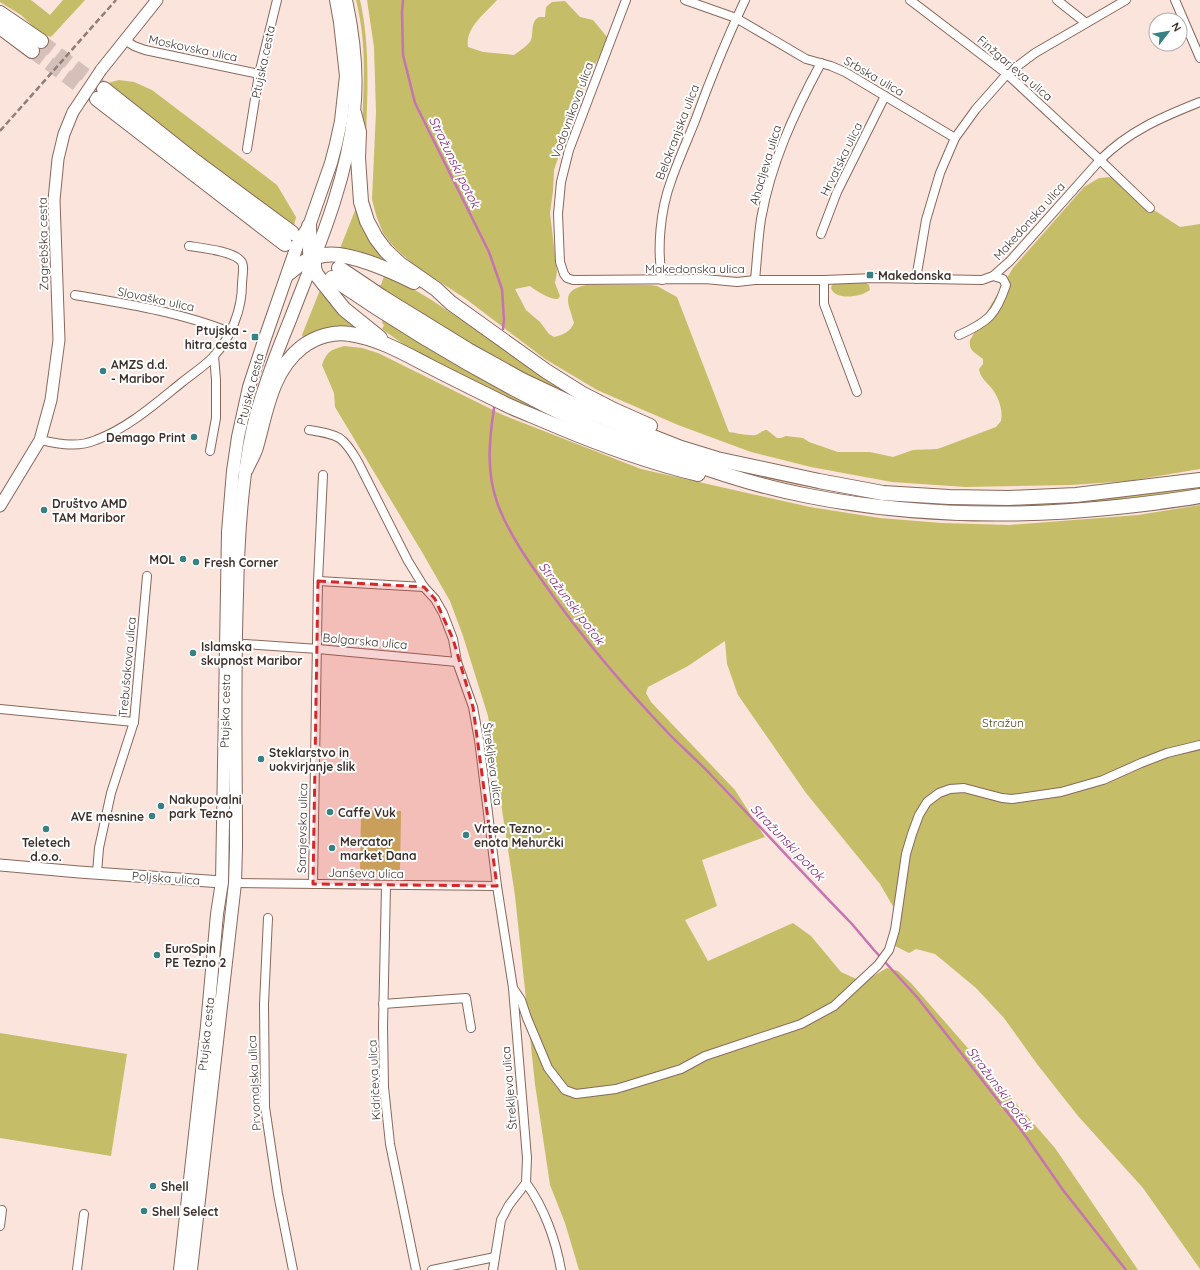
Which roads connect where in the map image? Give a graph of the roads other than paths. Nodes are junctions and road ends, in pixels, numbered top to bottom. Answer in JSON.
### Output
{"nodes":[{"id":1,"x":157,"y":0,"type":"edge"},
{"id":2,"x":278,"y":0,"type":"edge"},
{"id":3,"x":336,"y":0,"type":"edge"},
{"id":4,"x":346,"y":0,"type":"edge"},
{"id":5,"x":626,"y":0,"type":"edge"},
{"id":6,"x":685,"y":0,"type":"edge"},
{"id":7,"x":745,"y":0,"type":"edge"},
{"id":8,"x":910,"y":0,"type":"edge"},
{"id":9,"x":1057,"y":0,"type":"edge"},
{"id":10,"x":1126,"y":0,"type":"edge"},
{"id":11,"x":1175,"y":0,"type":"edge"},
{"id":12,"x":0,"y":13,"type":"edge"},
{"id":13,"x":736,"y":18,"type":"junction"},
{"id":14,"x":1086,"y":23,"type":"junction"},
{"id":15,"x":0,"y":27,"type":"edge"},
{"id":16,"x":125,"y":40,"type":"junction"},
{"id":17,"x":1200,"y":58,"type":"edge"},
{"id":18,"x":821,"y":63,"type":"junction"},
{"id":19,"x":259,"y":74,"type":"junction"},
{"id":20,"x":1007,"y":74,"type":"junction"},
{"id":21,"x":100,"y":94,"type":"tunnel mouth"},
{"id":22,"x":885,"y":96,"type":"junction"},
{"id":23,"x":1200,"y":102,"type":"edge"},
{"id":24,"x":354,"y":113,"type":"junction"},
{"id":25,"x":955,"y":138,"type":"junction"},
{"id":26,"x":248,"y":149,"type":"dead end"},
{"id":27,"x":1100,"y":160,"type":"junction"},
{"id":28,"x":1150,"y":208,"type":"dead end"},
{"id":29,"x":308,"y":226,"type":"junction"},
{"id":30,"x":821,"y":234,"type":"dead end"},
{"id":31,"x":288,"y":238,"type":"dead end"},
{"id":32,"x":189,"y":246,"type":"dead end"},
{"id":33,"x":314,"y":257,"type":"junction"},
{"id":34,"x":288,"y":273,"type":"junction"},
{"id":35,"x":993,"y":276,"type":"junction"},
{"id":36,"x":567,"y":278,"type":"joint"},
{"id":37,"x":916,"y":279,"type":"junction"},
{"id":38,"x":662,"y":280,"type":"junction"},
{"id":39,"x":755,"y":280,"type":"junction"},
{"id":40,"x":824,"y":280,"type":"junction"},
{"id":41,"x":75,"y":295,"type":"dead end"},
{"id":42,"x":451,"y":303,"type":"junction"},
{"id":43,"x":230,"y":332,"type":"junction"},
{"id":44,"x":959,"y":335,"type":"dead end"},
{"id":45,"x":395,"y":348,"type":"junction"},
{"id":46,"x":214,"y":356,"type":"junction"},
{"id":47,"x":856,"y":392,"type":"dead end"},
{"id":48,"x":309,"y":430,"type":"dead end"},
{"id":49,"x":40,"y":440,"type":"junction"},
{"id":50,"x":210,"y":451,"type":"dead end"},
{"id":51,"x":743,"y":465,"type":"junction"},
{"id":52,"x":246,"y":469,"type":"junction"},
{"id":53,"x":323,"y":475,"type":"dead end"},
{"id":54,"x":739,"y":479,"type":"junction"},
{"id":55,"x":1200,"y":480,"type":"edge"},
{"id":56,"x":1200,"y":496,"type":"edge"},
{"id":57,"x":0,"y":506,"type":"edge"},
{"id":58,"x":147,"y":576,"type":"dead end"},
{"id":59,"x":318,"y":581,"type":"junction"},
{"id":60,"x":424,"y":586,"type":"junction"},
{"id":61,"x":246,"y":644,"type":"dead end"},
{"id":62,"x":318,"y":649,"type":"junction"},
{"id":63,"x":457,"y":662,"type":"junction"},
{"id":64,"x":0,"y":708,"type":"edge"},
{"id":65,"x":134,"y":722,"type":"junction"},
{"id":66,"x":1200,"y":745,"type":"edge"},
{"id":67,"x":0,"y":865,"type":"edge"},
{"id":68,"x":97,"y":873,"type":"junction"},
{"id":69,"x":222,"y":882,"type":"junction"},
{"id":70,"x":235,"y":883,"type":"junction"},
{"id":71,"x":313,"y":884,"type":"junction"},
{"id":72,"x":386,"y":886,"type":"junction"},
{"id":73,"x":497,"y":886,"type":"junction"},
{"id":74,"x":268,"y":918,"type":"dead end"},
{"id":75,"x":513,"y":988,"type":"junction"},
{"id":76,"x":384,"y":1004,"type":"junction"},
{"id":77,"x":471,"y":1028,"type":"dead end"},
{"id":78,"x":526,"y":1183,"type":"junction"},
{"id":79,"x":2,"y":1210,"type":"dead end"},
{"id":80,"x":84,"y":1214,"type":"dead end"},
{"id":81,"x":0,"y":1226,"type":"edge"},
{"id":82,"x":495,"y":1257,"type":"junction"},
{"id":83,"x":77,"y":1270,"type":"edge"},
{"id":84,"x":180,"y":1270,"type":"edge"},
{"id":85,"x":191,"y":1270,"type":"edge"},
{"id":86,"x":293,"y":1270,"type":"edge"},
{"id":87,"x":416,"y":1270,"type":"edge"},
{"id":88,"x":432,"y":1270,"type":"edge"},
{"id":89,"x":493,"y":1270,"type":"edge"},
{"id":90,"x":561,"y":1270,"type":"edge"}],
"edges":[{"from":1,"to":16,"type":"street","name":"Zagrebška cesta"},
{"from":2,"to":19,"type":"street","name":"Ptujska cesta"},
{"from":3,"to":29,"type":"main road","name":"Ptujska cesta"},
{"from":4,"to":24,"type":"main road","name":"Ptujska cesta"},
{"from":5,"to":36,"type":"street","name":"Vodovnikova ulica"},
{"from":6,"to":13,"type":"street","name":"Srbska ulica"},
{"from":7,"to":13,"type":"street","name":"Belokranjska ulica"},
{"from":8,"to":20,"type":"street","name":"Finžgarjeva ulica"},
{"from":9,"to":14,"type":"street"},
{"from":10,"to":14,"type":"street"},
{"from":11,"to":17,"type":"street"},
{"from":12,"to":15,"type":"highway"},
{"from":13,"to":18,"type":"street","name":"Srbska ulica"},
{"from":13,"to":38,"type":"street","name":"Belokranjska ulica"},
{"from":14,"to":20,"type":"street"},
{"from":16,"to":19,"type":"street","name":"Moskovska ulica"},
{"from":16,"to":49,"type":"street","name":"Zagrebška cesta","bridge":true},
{"from":18,"to":22,"type":"street","name":"Srbska ulica"},
{"from":18,"to":39,"type":"street","name":"Ahacljeva ulica"},
{"from":19,"to":26,"type":"street","name":"Ptujska cesta"},
{"from":20,"to":25,"type":"street"},
{"from":20,"to":27,"type":"street","name":"Finžgarjeva ulica"},
{"from":21,"to":31,"type":"highway"},
{"from":22,"to":25,"type":"street","name":"Srbska ulica"},
{"from":22,"to":30,"type":"street","name":"Hrvatska ulica"},
{"from":23,"to":27,"type":"street","name":"Makedonska ulica"},
{"from":24,"to":33,"type":"main road","name":"Ptujska cesta"},
{"from":24,"to":42,"type":"highway"},
{"from":25,"to":37,"type":"street"},
{"from":27,"to":28,"type":"street","name":"Finžgarjeva ulica"},
{"from":27,"to":35,"type":"street","name":"Makedonska ulica"},
{"from":29,"to":33,"type":"highway"},
{"from":29,"to":34,"type":"main road","name":"Ptujska cesta"},
{"from":32,"to":43,"type":"street"},
{"from":33,"to":34,"type":"highway"},
{"from":33,"to":42,"type":"highway"},
{"from":33,"to":45,"type":"highway"},
{"from":33,"to":52,"type":"main road","name":"Ptujska cesta"},
{"from":34,"to":69,"type":"main road","name":"Ptujska cesta"},
{"from":35,"to":37,"type":"street","name":"Makedonska ulica"},
{"from":35,"to":44,"type":"street"},
{"from":36,"to":38,"type":"street","name":"Makedonska ulica"},
{"from":37,"to":40,"type":"street","name":"Makedonska ulica"},
{"from":38,"to":39,"type":"street","name":"Makedonska ulica"},
{"from":39,"to":40,"type":"street","name":"Makedonska ulica"},
{"from":40,"to":47,"type":"street"},
{"from":41,"to":43,"type":"street","name":"Slovaška ulica"},
{"from":42,"to":51,"type":"highway"},
{"from":43,"to":46,"type":"street"},
{"from":45,"to":52,"type":"highway"},
{"from":45,"to":54,"type":"highway"},
{"from":46,"to":49,"type":"street"},
{"from":46,"to":50,"type":"street"},
{"from":48,"to":60,"type":"street","name":"Štrekljeva ulica"},
{"from":49,"to":57,"type":"street","name":"Zagrebška cesta"},
{"from":51,"to":54,"type":"highway"},
{"from":51,"to":55,"type":"highway"},
{"from":52,"to":70,"type":"main road","name":"Ptujska cesta"},
{"from":53,"to":59,"type":"street","name":"Sarajevska ulica"},
{"from":54,"to":56,"type":"highway"},
{"from":58,"to":65,"type":"street","name":"Trebušakova ulica"},
{"from":59,"to":60,"type":"street"},
{"from":59,"to":62,"type":"street","name":"Sarajevska ulica"},
{"from":60,"to":63,"type":"street","name":"Štrekljeva ulica"},
{"from":61,"to":62,"type":"street","name":"Bolgarska ulica"},
{"from":62,"to":63,"type":"street","name":"Bolgarska ulica"},
{"from":62,"to":71,"type":"street","name":"Sarajevska ulica"},
{"from":63,"to":73,"type":"street","name":"Štrekljeva ulica"},
{"from":64,"to":65,"type":"street"},
{"from":65,"to":68,"type":"street","name":"Trebušakova ulica"},
{"from":66,"to":75,"type":"street"},
{"from":67,"to":68,"type":"street","name":"Poljska ulica"},
{"from":68,"to":69,"type":"street","name":"Poljska ulica"},
{"from":69,"to":70,"type":"main road","name":"Poljska ulica"},
{"from":69,"to":84,"type":"main road","name":"Ptujska cesta"},
{"from":70,"to":71,"type":"street","name":"Janševa ulica"},
{"from":70,"to":85,"type":"main road","name":"Ptujska cesta"},
{"from":71,"to":72,"type":"street","name":"Janševa ulica"},
{"from":72,"to":73,"type":"street","name":"Janševa ulica"},
{"from":72,"to":76,"type":"street","name":"Kidričeva ulica"},
{"from":73,"to":75,"type":"street","name":"Štrekljeva ulica"},
{"from":74,"to":86,"type":"street","name":"Prvomajska ulica"},
{"from":75,"to":78,"type":"street","name":"Štrekljeva ulica"},
{"from":76,"to":77,"type":"street"},
{"from":76,"to":87,"type":"street","name":"Kidričeva ulica"},
{"from":78,"to":82,"type":"street"},
{"from":78,"to":90,"type":"street"},
{"from":79,"to":81,"type":"street"},
{"from":80,"to":83,"type":"street"},
{"from":82,"to":88,"type":"street"},
{"from":82,"to":89,"type":"street"}]}
